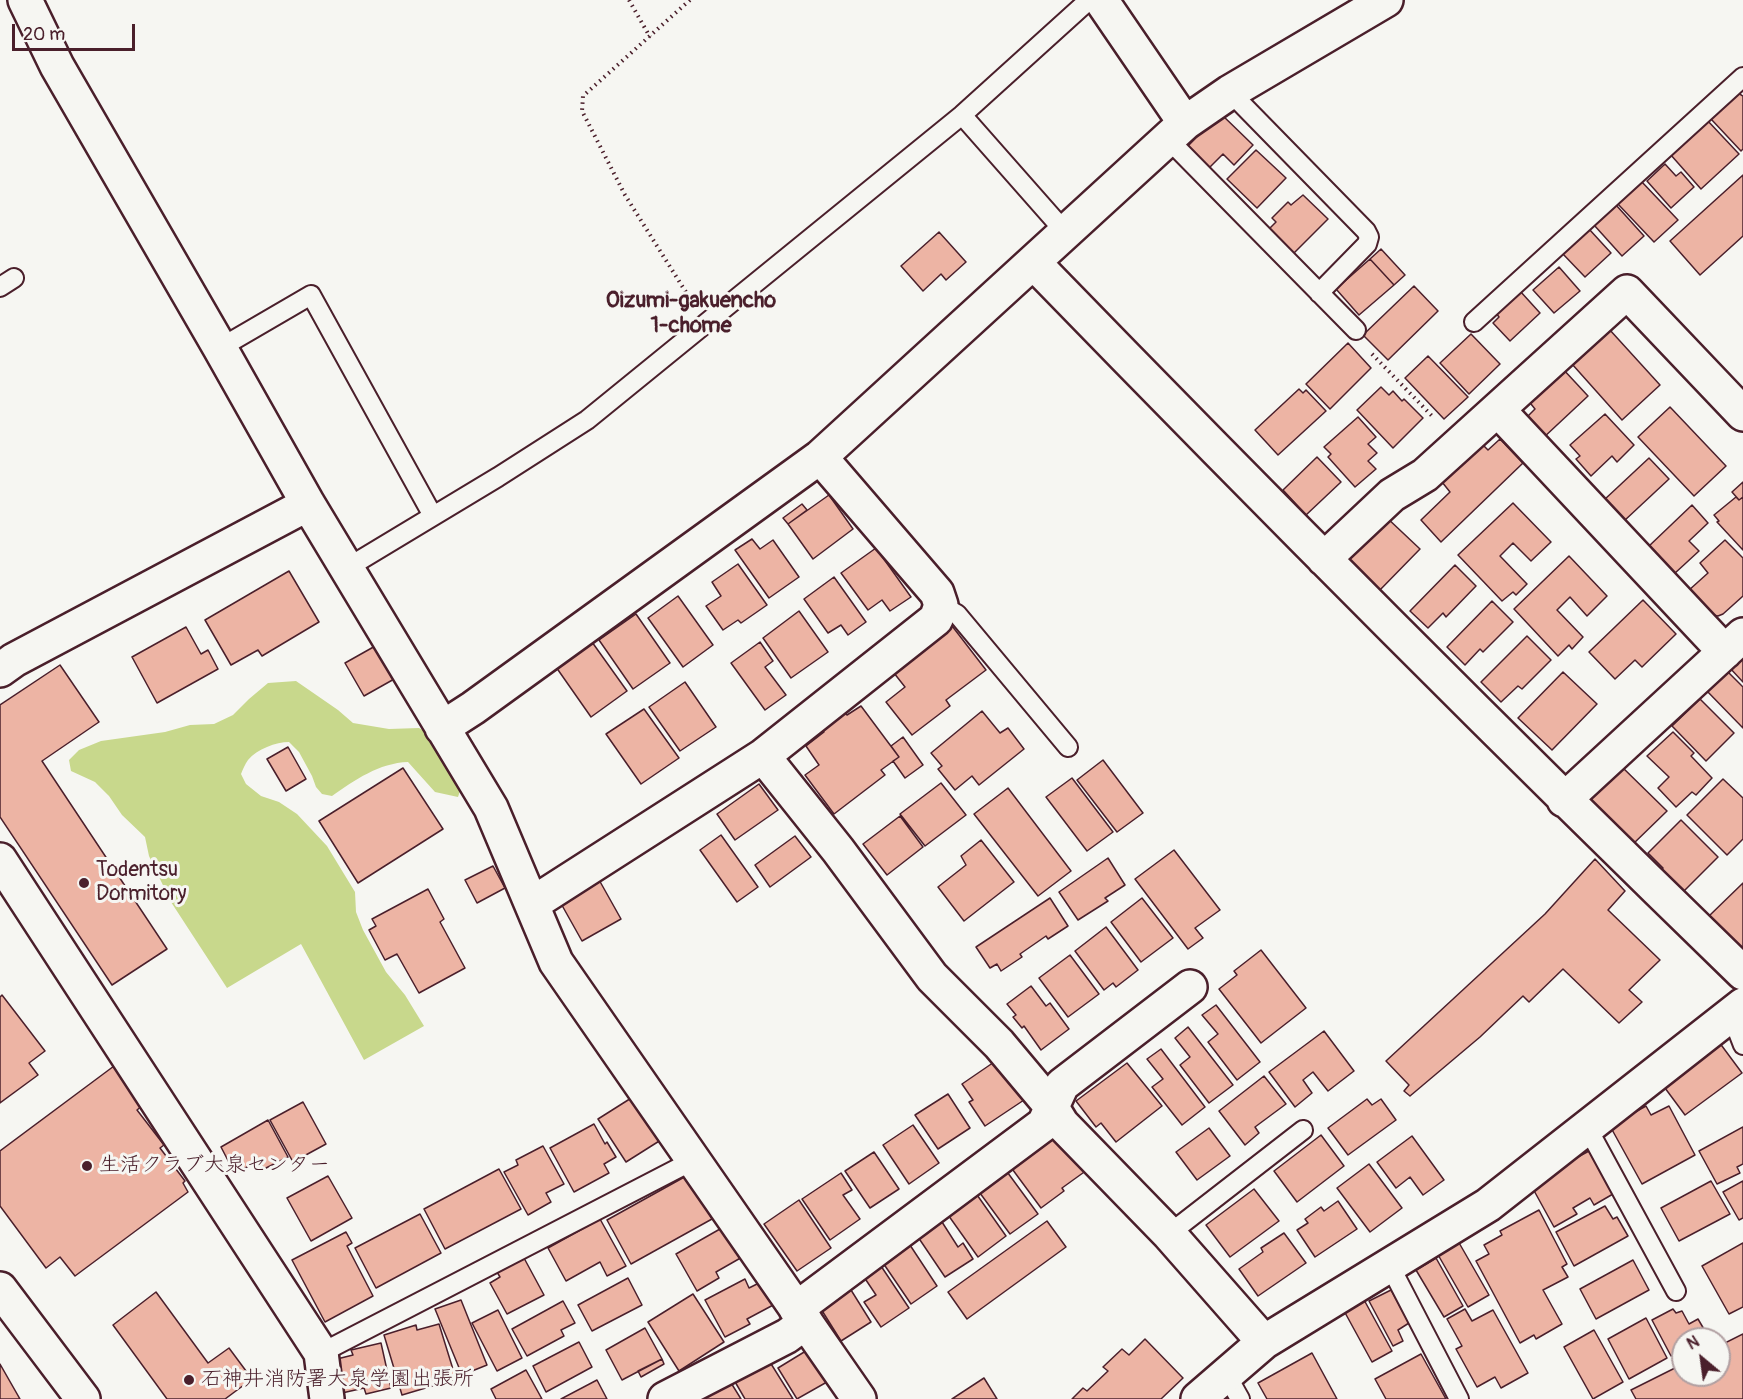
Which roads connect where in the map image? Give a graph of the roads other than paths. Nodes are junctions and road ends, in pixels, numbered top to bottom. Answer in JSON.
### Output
{"nodes":[{"id":1,"x":25,"y":0,"type":"edge"},
{"id":2,"x":1089,"y":0,"type":"edge"},
{"id":3,"x":1101,"y":0,"type":"edge"},
{"id":4,"x":1386,"y":0,"type":"edge"},
{"id":5,"x":1743,"y":77,"type":"edge"},
{"id":6,"x":1230,"y":92,"type":"junction"},
{"id":7,"x":962,"y":115,"type":"junction"},
{"id":8,"x":1176,"y":131,"type":"junction"},
{"id":9,"x":1066,"y":232,"type":"junction"},
{"id":10,"x":1034,"y":263,"type":"junction"},
{"id":11,"x":1319,"y":293,"type":"junction"},
{"id":12,"x":1474,"y":322,"type":"dead end"},
{"id":13,"x":1356,"y":330,"type":"road end"},
{"id":14,"x":220,"y":348,"type":"junction"},
{"id":15,"x":1498,"y":410,"type":"junction"},
{"id":16,"x":1743,"y":414,"type":"edge"},
{"id":17,"x":820,"y":457,"type":"junction"},
{"id":18,"x":308,"y":504,"type":"junction"},
{"id":19,"x":433,"y":516,"type":"junction"},
{"id":20,"x":1324,"y":559,"type":"junction"},
{"id":21,"x":347,"y":568,"type":"junction"},
{"id":22,"x":941,"y":605,"type":"junction"},
{"id":23,"x":1734,"y":644,"type":"edge"},
{"id":24,"x":5,"y":655,"type":"edge"},
{"id":25,"x":442,"y":728,"type":"junction"},
{"id":26,"x":1068,"y":747,"type":"dead end"},
{"id":27,"x":763,"y":756,"type":"junction"},
{"id":28,"x":1564,"y":800,"type":"junction"},
{"id":29,"x":0,"y":860,"type":"edge"},
{"id":30,"x":532,"y":904,"type":"junction"},
{"id":31,"x":1743,"y":974,"type":"edge"},
{"id":32,"x":1190,"y":987,"type":"dead end"},
{"id":33,"x":1737,"y":1010,"type":"edge"},
{"id":34,"x":1743,"y":1045,"type":"edge"},
{"id":35,"x":1051,"y":1106,"type":"junction"},
{"id":36,"x":1588,"y":1129,"type":"junction"},
{"id":37,"x":1303,"y":1130,"type":"dead end"},
{"id":38,"x":694,"y":1160,"type":"junction"},
{"id":39,"x":1169,"y":1234,"type":"junction"},
{"id":40,"x":1390,"y":1266,"type":"junction"},
{"id":41,"x":1676,"y":1291,"type":"dead end"},
{"id":42,"x":1,"y":1292,"type":"edge"},
{"id":43,"x":801,"y":1316,"type":"junction"},
{"id":44,"x":1264,"y":1342,"type":"junction"},
{"id":45,"x":321,"y":1353,"type":"junction"},
{"id":46,"x":1233,"y":1386,"type":"edge"},
{"id":47,"x":83,"y":1399,"type":"edge"},
{"id":48,"x":327,"y":1399,"type":"edge"},
{"id":49,"x":665,"y":1399,"type":"edge"},
{"id":50,"x":859,"y":1399,"type":"edge"},
{"id":51,"x":1197,"y":1399,"type":"edge"},
{"id":52,"x":1459,"y":1399,"type":"edge"}],
"edges":[{"from":1,"to":14,"type":"street"},
{"from":2,"to":7,"type":"lane"},
{"from":3,"to":8,"type":"street"},
{"from":4,"to":6,"type":"street"},
{"from":5,"to":12,"type":"lane"},
{"from":6,"to":8,"type":"street"},
{"from":6,"to":11,"type":"lane"},
{"from":7,"to":9,"type":"lane"},
{"from":7,"to":19,"type":"lane"},
{"from":8,"to":9,"type":"street"},
{"from":8,"to":11,"type":"lane"},
{"from":9,"to":10,"type":"street"},
{"from":10,"to":17,"type":"street"},
{"from":10,"to":20,"type":"street"},
{"from":11,"to":13,"type":"lane"},
{"from":14,"to":18,"type":"street"},
{"from":14,"to":19,"type":"lane"},
{"from":15,"to":16,"type":"street"},
{"from":15,"to":20,"type":"street"},
{"from":15,"to":23,"type":"street"},
{"from":17,"to":22,"type":"street"},
{"from":17,"to":25,"type":"street"},
{"from":18,"to":21,"type":"street"},
{"from":18,"to":24,"type":"street"},
{"from":19,"to":21,"type":"lane"},
{"from":20,"to":28,"type":"street"},
{"from":21,"to":25,"type":"street"},
{"from":22,"to":26,"type":"lane"},
{"from":22,"to":27,"type":"street"},
{"from":23,"to":28,"type":"street"},
{"from":25,"to":30,"type":"street"},
{"from":27,"to":30,"type":"street"},
{"from":27,"to":35,"type":"street"},
{"from":28,"to":31,"type":"street"},
{"from":29,"to":45,"type":"street"},
{"from":30,"to":38,"type":"street"},
{"from":32,"to":35,"type":"street"},
{"from":33,"to":34,"type":"lane"},
{"from":33,"to":36,"type":"street"},
{"from":35,"to":39,"type":"street"},
{"from":35,"to":43,"type":"street"},
{"from":36,"to":40,"type":"street"},
{"from":36,"to":41,"type":"lane"},
{"from":37,"to":39,"type":"lane"},
{"from":38,"to":43,"type":"street"},
{"from":38,"to":45,"type":"lane"},
{"from":39,"to":44,"type":"street"},
{"from":40,"to":44,"type":"street"},
{"from":40,"to":52,"type":"lane"},
{"from":42,"to":47,"type":"street"},
{"from":43,"to":49,"type":"street"},
{"from":43,"to":50,"type":"street"},
{"from":44,"to":46,"type":"street"},
{"from":45,"to":48,"type":"street"},
{"from":46,"to":51,"type":"street"}]}
